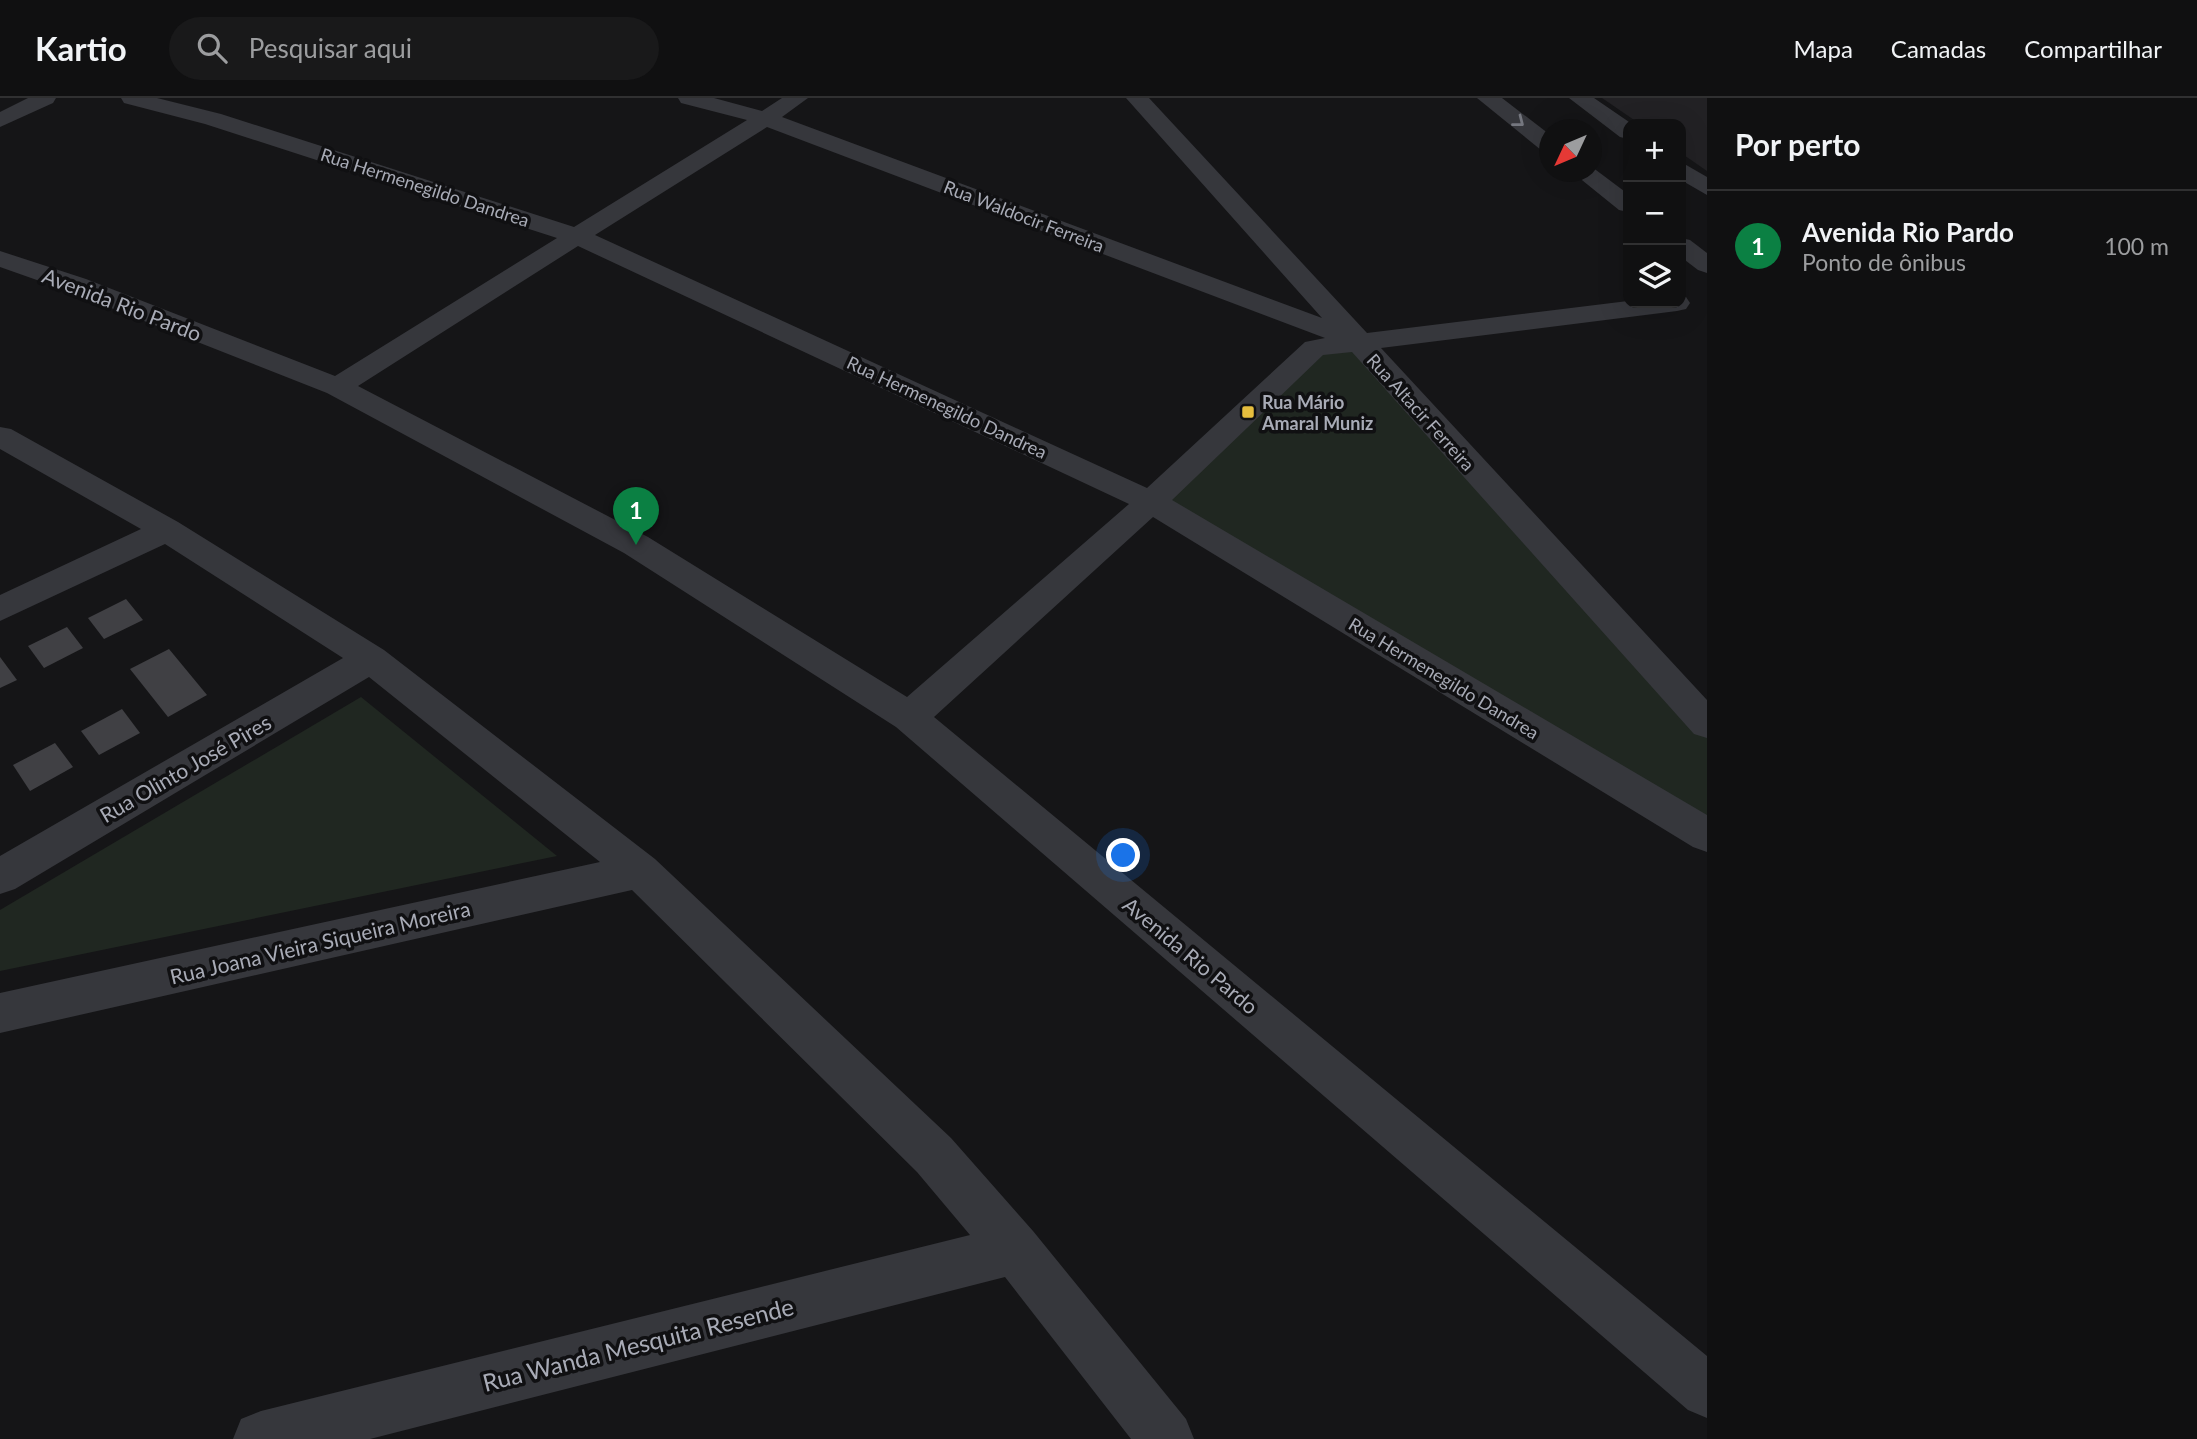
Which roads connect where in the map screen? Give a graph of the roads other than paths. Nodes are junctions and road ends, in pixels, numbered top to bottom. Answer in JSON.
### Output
{"nodes":[{"id":1,"x":45,"y":98,"type":"edge"},
{"id":2,"x":132,"y":98,"type":"edge"},
{"id":3,"x":689,"y":98,"type":"edge"},
{"id":4,"x":797,"y":98,"type":"edge"},
{"id":5,"x":1137,"y":98,"type":"edge"},
{"id":6,"x":1489,"y":98,"type":"edge"},
{"id":7,"x":1580,"y":98,"type":"edge"},
{"id":8,"x":764,"y":118,"type":"junction"},
{"id":9,"x":0,"y":120,"type":"edge"},
{"id":10,"x":1623,"y":128,"type":"edge"},
{"id":11,"x":1539,"y":137,"type":"edge"},
{"id":12,"x":1686,"y":173,"type":"edge"},
{"id":13,"x":1597,"y":182,"type":"edge"},
{"id":14,"x":1707,"y":188,"type":"edge"},
{"id":15,"x":1623,"y":201,"type":"edge"},
{"id":16,"x":576,"y":236,"type":"junction"},
{"id":17,"x":1686,"y":249,"type":"edge"},
{"id":18,"x":0,"y":259,"type":"edge"},
{"id":19,"x":1707,"y":265,"type":"edge"},
{"id":20,"x":1707,"y":299,"type":"edge"},
{"id":21,"x":1686,"y":302,"type":"edge"},
{"id":22,"x":1637,"y":308,"type":"edge"},
{"id":23,"x":1357,"y":341,"type":"junction"},
{"id":24,"x":337,"y":387,"type":"junction"},
{"id":25,"x":0,"y":436,"type":"edge"},
{"id":26,"x":1151,"y":502,"type":"junction"},
{"id":27,"x":167,"y":530,"type":"junction"},
{"id":28,"x":0,"y":609,"type":"edge"},
{"id":29,"x":371,"y":659,"type":"junction"},
{"id":30,"x":909,"y":717,"type":"junction"},
{"id":31,"x":1707,"y":724,"type":"edge"},
{"id":32,"x":1707,"y":835,"type":"edge"},
{"id":33,"x":640,"y":871,"type":"junction"},
{"id":34,"x":0,"y":877,"type":"edge"},
{"id":35,"x":0,"y":1013,"type":"edge"},
{"id":36,"x":1014,"y":1249,"type":"junction"},
{"id":37,"x":1707,"y":1391,"type":"edge"},
{"id":38,"x":261,"y":1439,"type":"edge"},
{"id":39,"x":1166,"y":1439,"type":"edge"}],
"edges":[{"from":1,"to":9,"type":"street"},
{"from":2,"to":16,"type":"street","name":"Rua Hermenegildo Dandrea"},
{"from":3,"to":8,"type":"street","name":"Rua Waldocir Ferreira"},
{"from":4,"to":8,"type":"street"},
{"from":5,"to":23,"type":"street","name":"Rua Altacir Ferreira"},
{"from":6,"to":11,"type":"street","one_way":true},
{"from":7,"to":10,"type":"street"},
{"from":8,"to":16,"type":"street"},
{"from":8,"to":23,"type":"street","name":"Rua Waldocir Ferreira"},
{"from":12,"to":14,"type":"street"},
{"from":13,"to":15,"type":"street"},
{"from":16,"to":24,"type":"street"},
{"from":16,"to":26,"type":"street","name":"Rua Hermenegildo Dandrea"},
{"from":17,"to":19,"type":"street"},
{"from":18,"to":24,"type":"street","name":"Avenida Rio Pardo"},
{"from":20,"to":21,"type":"street"},
{"from":22,"to":23,"type":"street"},
{"from":23,"to":26,"type":"street"},
{"from":23,"to":31,"type":"street","name":"Rua Altacir Ferreira"},
{"from":24,"to":30,"type":"street","name":"Avenida Rio Pardo"},
{"from":25,"to":27,"type":"street"},
{"from":26,"to":30,"type":"street"},
{"from":26,"to":32,"type":"street","name":"Rua Hermenegildo Dandrea"},
{"from":27,"to":28,"type":"street"},
{"from":27,"to":29,"type":"street"},
{"from":29,"to":33,"type":"street"},
{"from":29,"to":34,"type":"street","name":"Rua Olinto José Pires"},
{"from":30,"to":37,"type":"street","name":"Avenida Rio Pardo"},
{"from":33,"to":35,"type":"street","name":"Rua Joana Vieira Siqueira Moreira"},
{"from":33,"to":36,"type":"street"},
{"from":36,"to":38,"type":"street","name":"Rua Wanda Mesquita Resende"},
{"from":36,"to":39,"type":"street"}]}
